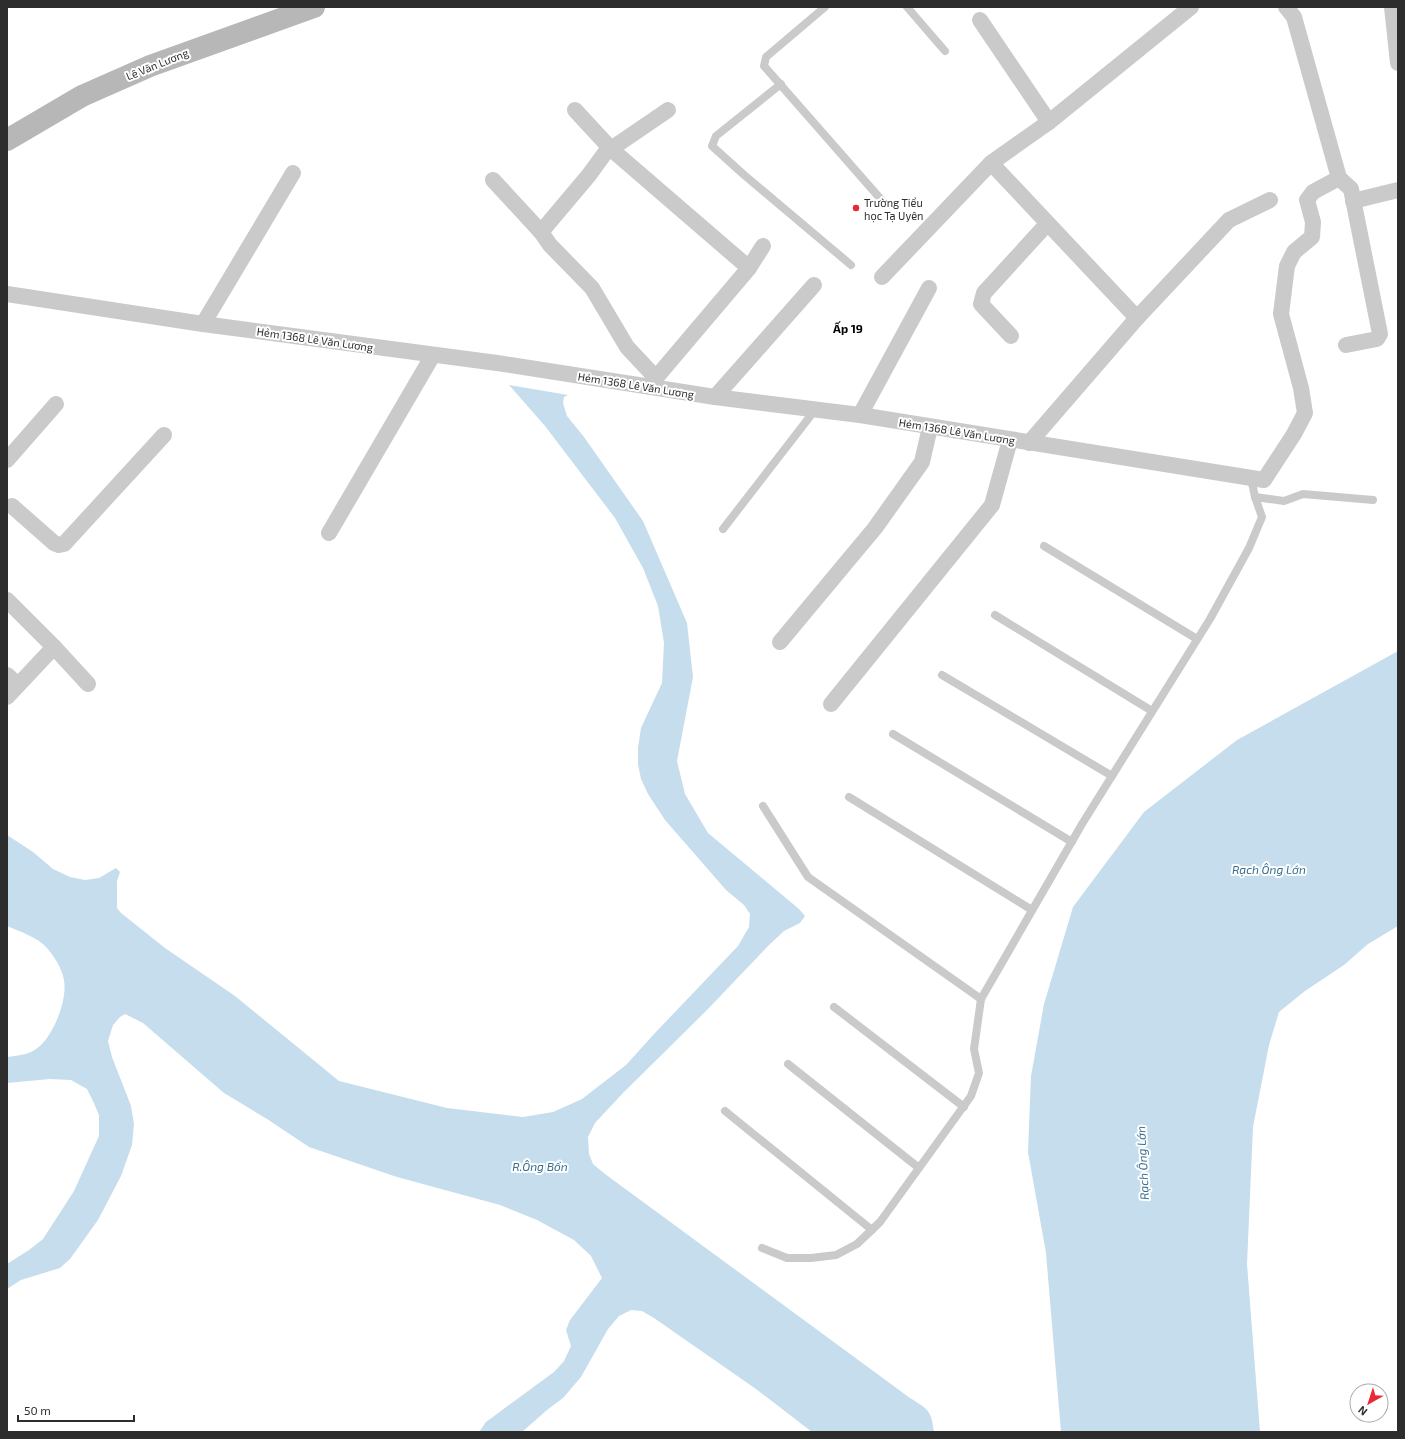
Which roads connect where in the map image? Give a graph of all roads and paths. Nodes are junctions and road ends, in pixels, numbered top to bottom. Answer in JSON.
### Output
{"nodes":[{"id":1,"x":314,"y":7,"type":"edge"},
{"id":2,"x":825,"y":7,"type":"edge"},
{"id":3,"x":907,"y":7,"type":"edge"},
{"id":4,"x":1191,"y":7,"type":"edge"},
{"id":5,"x":1286,"y":7,"type":"edge"},
{"id":6,"x":1392,"y":7,"type":"edge"},
{"id":7,"x":980,"y":20,"type":"dead end"},
{"id":8,"x":945,"y":50,"type":"dead end"},
{"id":9,"x":1398,"y":63,"type":"edge"},
{"id":10,"x":781,"y":84,"type":"junction"},
{"id":11,"x":575,"y":110,"type":"dead end"},
{"id":12,"x":668,"y":110,"type":"dead end"},
{"id":13,"x":1049,"y":122,"type":"junction"},
{"id":14,"x":7,"y":140,"type":"edge"},
{"id":15,"x":611,"y":149,"type":"junction"},
{"id":16,"x":991,"y":163,"type":"junction"},
{"id":17,"x":293,"y":173,"type":"dead end"},
{"id":18,"x":1339,"y":178,"type":"junction"},
{"id":19,"x":493,"y":180,"type":"dead end"},
{"id":20,"x":1398,"y":190,"type":"edge"},
{"id":21,"x":1270,"y":200,"type":"dead end"},
{"id":22,"x":1353,"y":202,"type":"junction"},
{"id":23,"x":884,"y":204,"type":"dead end"},
{"id":24,"x":1047,"y":224,"type":"junction"},
{"id":25,"x":541,"y":232,"type":"junction"},
{"id":26,"x":763,"y":246,"type":"dead end"},
{"id":27,"x":851,"y":265,"type":"dead end"},
{"id":28,"x":749,"y":268,"type":"junction"},
{"id":29,"x":882,"y":277,"type":"dead end"},
{"id":30,"x":814,"y":285,"type":"dead end"},
{"id":31,"x":929,"y":288,"type":"dead end"},
{"id":32,"x":7,"y":294,"type":"edge"},
{"id":33,"x":1137,"y":318,"type":"junction"},
{"id":34,"x":203,"y":324,"type":"junction"},
{"id":35,"x":1011,"y":336,"type":"dead end"},
{"id":36,"x":1346,"y":345,"type":"dead end"},
{"id":37,"x":433,"y":355,"type":"junction"},
{"id":38,"x":652,"y":382,"type":"junction"},
{"id":39,"x":716,"y":397,"type":"junction"},
{"id":40,"x":56,"y":404,"type":"dead end"},
{"id":41,"x":815,"y":410,"type":"junction"},
{"id":42,"x":860,"y":415,"type":"junction"},
{"id":43,"x":930,"y":427,"type":"junction"},
{"id":44,"x":164,"y":435,"type":"dead end"},
{"id":45,"x":1010,"y":440,"type":"junction"},
{"id":46,"x":1029,"y":443,"type":"junction"},
{"id":47,"x":7,"y":460,"type":"edge"},
{"id":48,"x":1258,"y":479,"type":"junction"},
{"id":49,"x":1255,"y":497,"type":"junction"},
{"id":50,"x":1373,"y":500,"type":"dead end"},
{"id":51,"x":9,"y":506,"type":"edge"},
{"id":52,"x":723,"y":529,"type":"dead end"},
{"id":53,"x":330,"y":533,"type":"dead end"},
{"id":54,"x":1044,"y":546,"type":"dead end"},
{"id":55,"x":7,"y":600,"type":"edge"},
{"id":56,"x":995,"y":615,"type":"dead end"},
{"id":57,"x":1197,"y":639,"type":"junction"},
{"id":58,"x":780,"y":642,"type":"dead end"},
{"id":59,"x":54,"y":647,"type":"junction"},
{"id":60,"x":942,"y":675,"type":"dead end"},
{"id":61,"x":12,"y":680,"type":"edge"},
{"id":62,"x":88,"y":684,"type":"dead end"},
{"id":63,"x":7,"y":697,"type":"edge"},
{"id":64,"x":831,"y":704,"type":"dead end"},
{"id":65,"x":1152,"y":711,"type":"junction"},
{"id":66,"x":893,"y":734,"type":"dead end"},
{"id":67,"x":1112,"y":776,"type":"junction"},
{"id":68,"x":849,"y":797,"type":"dead end"},
{"id":69,"x":763,"y":806,"type":"dead end"},
{"id":70,"x":1072,"y":842,"type":"junction"},
{"id":71,"x":1032,"y":910,"type":"junction"},
{"id":72,"x":981,"y":999,"type":"junction"},
{"id":73,"x":834,"y":1007,"type":"dead end"},
{"id":74,"x":788,"y":1064,"type":"dead end"},
{"id":75,"x":964,"y":1107,"type":"junction"},
{"id":76,"x":725,"y":1111,"type":"dead end"},
{"id":77,"x":920,"y":1168,"type":"junction"},
{"id":78,"x":872,"y":1230,"type":"junction"},
{"id":79,"x":762,"y":1248,"type":"dead end"}],
"edges":[{"from":1,"to":14,"type":"main road","name":"Lê Văn Lương"},
{"from":2,"to":10,"type":"lane"},
{"from":3,"to":8,"type":"lane"},
{"from":4,"to":13,"type":"street"},
{"from":5,"to":18,"type":"street"},
{"from":6,"to":9,"type":"street"},
{"from":7,"to":13,"type":"street"},
{"from":10,"to":23,"type":"lane"},
{"from":10,"to":27,"type":"lane"},
{"from":11,"to":15,"type":"street"},
{"from":12,"to":15,"type":"street"},
{"from":13,"to":16,"type":"street"},
{"from":15,"to":25,"type":"street"},
{"from":15,"to":28,"type":"street"},
{"from":16,"to":24,"type":"street"},
{"from":16,"to":29,"type":"street"},
{"from":17,"to":34,"type":"street"},
{"from":18,"to":22,"type":"street"},
{"from":18,"to":48,"type":"street"},
{"from":19,"to":25,"type":"street"},
{"from":20,"to":22,"type":"street"},
{"from":21,"to":33,"type":"street"},
{"from":22,"to":36,"type":"street"},
{"from":24,"to":33,"type":"street"},
{"from":24,"to":35,"type":"street"},
{"from":25,"to":38,"type":"street"},
{"from":26,"to":28,"type":"street"},
{"from":28,"to":38,"type":"street"},
{"from":30,"to":39,"type":"street"},
{"from":31,"to":42,"type":"street"},
{"from":32,"to":34,"type":"street","name":"Hẻm 1368 Lê Văn Lương"},
{"from":33,"to":46,"type":"street"},
{"from":34,"to":37,"type":"street","name":"Hẻm 1368 Lê Văn Lương"},
{"from":37,"to":38,"type":"street","name":"Hẻm 1368 Lê Văn Lương"},
{"from":37,"to":53,"type":"street"},
{"from":38,"to":39,"type":"street","name":"Hẻm 1368 Lê Văn Lương"},
{"from":39,"to":41,"type":"street","name":"Hẻm 1368 Lê Văn Lương"},
{"from":40,"to":47,"type":"street"},
{"from":41,"to":42,"type":"street","name":"Hẻm 1368 Lê Văn Lương"},
{"from":41,"to":52,"type":"lane"},
{"from":42,"to":43,"type":"street","name":"Hẻm 1368 Lê Văn Lương"},
{"from":43,"to":45,"type":"street","name":"Hẻm 1368 Lê Văn Lương"},
{"from":43,"to":58,"type":"street"},
{"from":44,"to":51,"type":"street"},
{"from":45,"to":46,"type":"street","name":"Hẻm 1368 Lê Văn Lương"},
{"from":45,"to":64,"type":"street"},
{"from":46,"to":48,"type":"street","name":"Hẻm 1368 Lê Văn Lương"},
{"from":48,"to":49,"type":"lane"},
{"from":49,"to":50,"type":"lane"},
{"from":49,"to":57,"type":"lane"},
{"from":54,"to":57,"type":"lane"},
{"from":55,"to":59,"type":"street"},
{"from":56,"to":65,"type":"lane"},
{"from":57,"to":65,"type":"lane"},
{"from":59,"to":61,"type":"street"},
{"from":59,"to":62,"type":"street"},
{"from":60,"to":67,"type":"lane"},
{"from":61,"to":63,"type":"street"},
{"from":65,"to":67,"type":"lane"},
{"from":66,"to":70,"type":"lane"},
{"from":67,"to":70,"type":"lane"},
{"from":68,"to":71,"type":"lane"},
{"from":69,"to":72,"type":"lane"},
{"from":70,"to":71,"type":"lane"},
{"from":71,"to":72,"type":"lane"},
{"from":72,"to":75,"type":"lane"},
{"from":73,"to":75,"type":"lane"},
{"from":74,"to":77,"type":"lane"},
{"from":75,"to":77,"type":"lane"},
{"from":76,"to":78,"type":"lane"},
{"from":77,"to":78,"type":"lane"},
{"from":78,"to":79,"type":"lane"}]}
